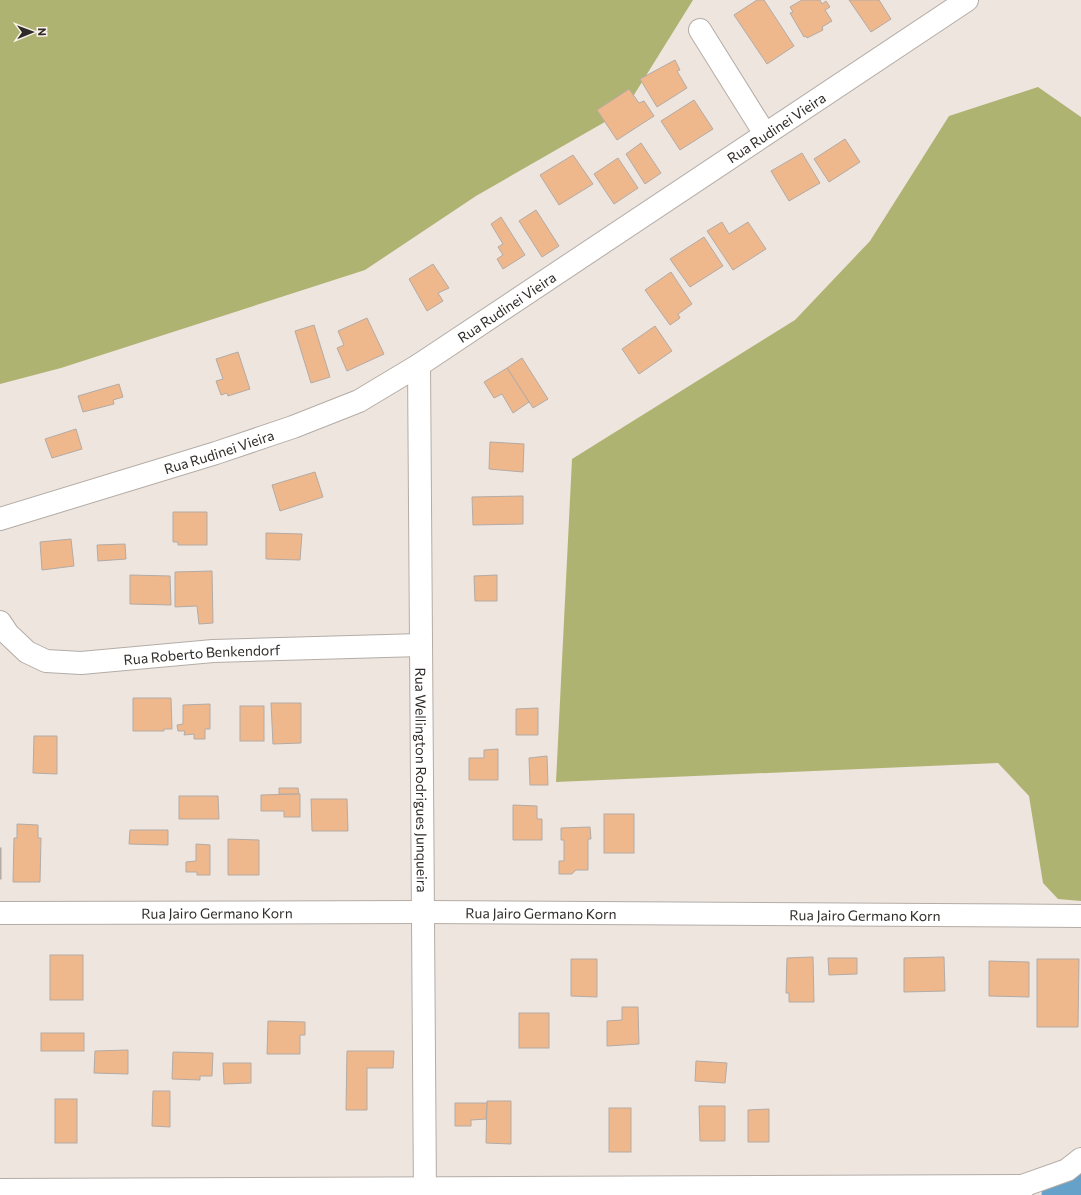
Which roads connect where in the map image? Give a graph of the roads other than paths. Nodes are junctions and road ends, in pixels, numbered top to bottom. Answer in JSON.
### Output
{"nodes":[{"id":1,"x":967,"y":0,"type":"edge"},
{"id":2,"x":700,"y":30,"type":"dead end"},
{"id":3,"x":765,"y":134,"type":"junction"},
{"id":4,"x":419,"y":365,"type":"junction"},
{"id":5,"x":0,"y":519,"type":"edge"},
{"id":6,"x":0,"y":622,"type":"edge"},
{"id":7,"x":421,"y":645,"type":"junction"},
{"id":8,"x":423,"y":912,"type":"junction"},
{"id":9,"x":0,"y":913,"type":"edge"},
{"id":10,"x":1081,"y":916,"type":"edge"},
{"id":11,"x":1081,"y":1159,"type":"edge"},
{"id":12,"x":1025,"y":1186,"type":"junction"},
{"id":13,"x":0,"y":1190,"type":"edge"},
{"id":14,"x":34,"y":1192,"type":"edge"},
{"id":15,"x":425,"y":1192,"type":"edge"},
{"id":16,"x":998,"y":1195,"type":"edge"}],
"edges":[{"from":1,"to":3,"type":"street","name":"Rua Rudinei Vieira"},
{"from":2,"to":3,"type":"street"},
{"from":3,"to":4,"type":"street","name":"Rua Rudinei Vieira"},
{"from":4,"to":5,"type":"street","name":"Rua Rudinei Vieira"},
{"from":4,"to":7,"type":"street","name":"Rua Wellington Rodrigues Junqueira"},
{"from":6,"to":7,"type":"street","name":"Rua Roberto Benkendorf"},
{"from":7,"to":8,"type":"street","name":"Rua Wellington Rodrigues Junqueira"},
{"from":8,"to":9,"type":"street","name":"Rua Jairo Germano Korn"},
{"from":8,"to":10,"type":"street","name":"Rua Jairo Germano Korn"},
{"from":8,"to":15,"type":"street","name":"Rua Wellington Rodrigues Junqueira"},
{"from":11,"to":12,"type":"street"},
{"from":12,"to":15,"type":"street"},
{"from":12,"to":16,"type":"street"},
{"from":13,"to":14,"type":"street"},
{"from":14,"to":15,"type":"street"}]}
